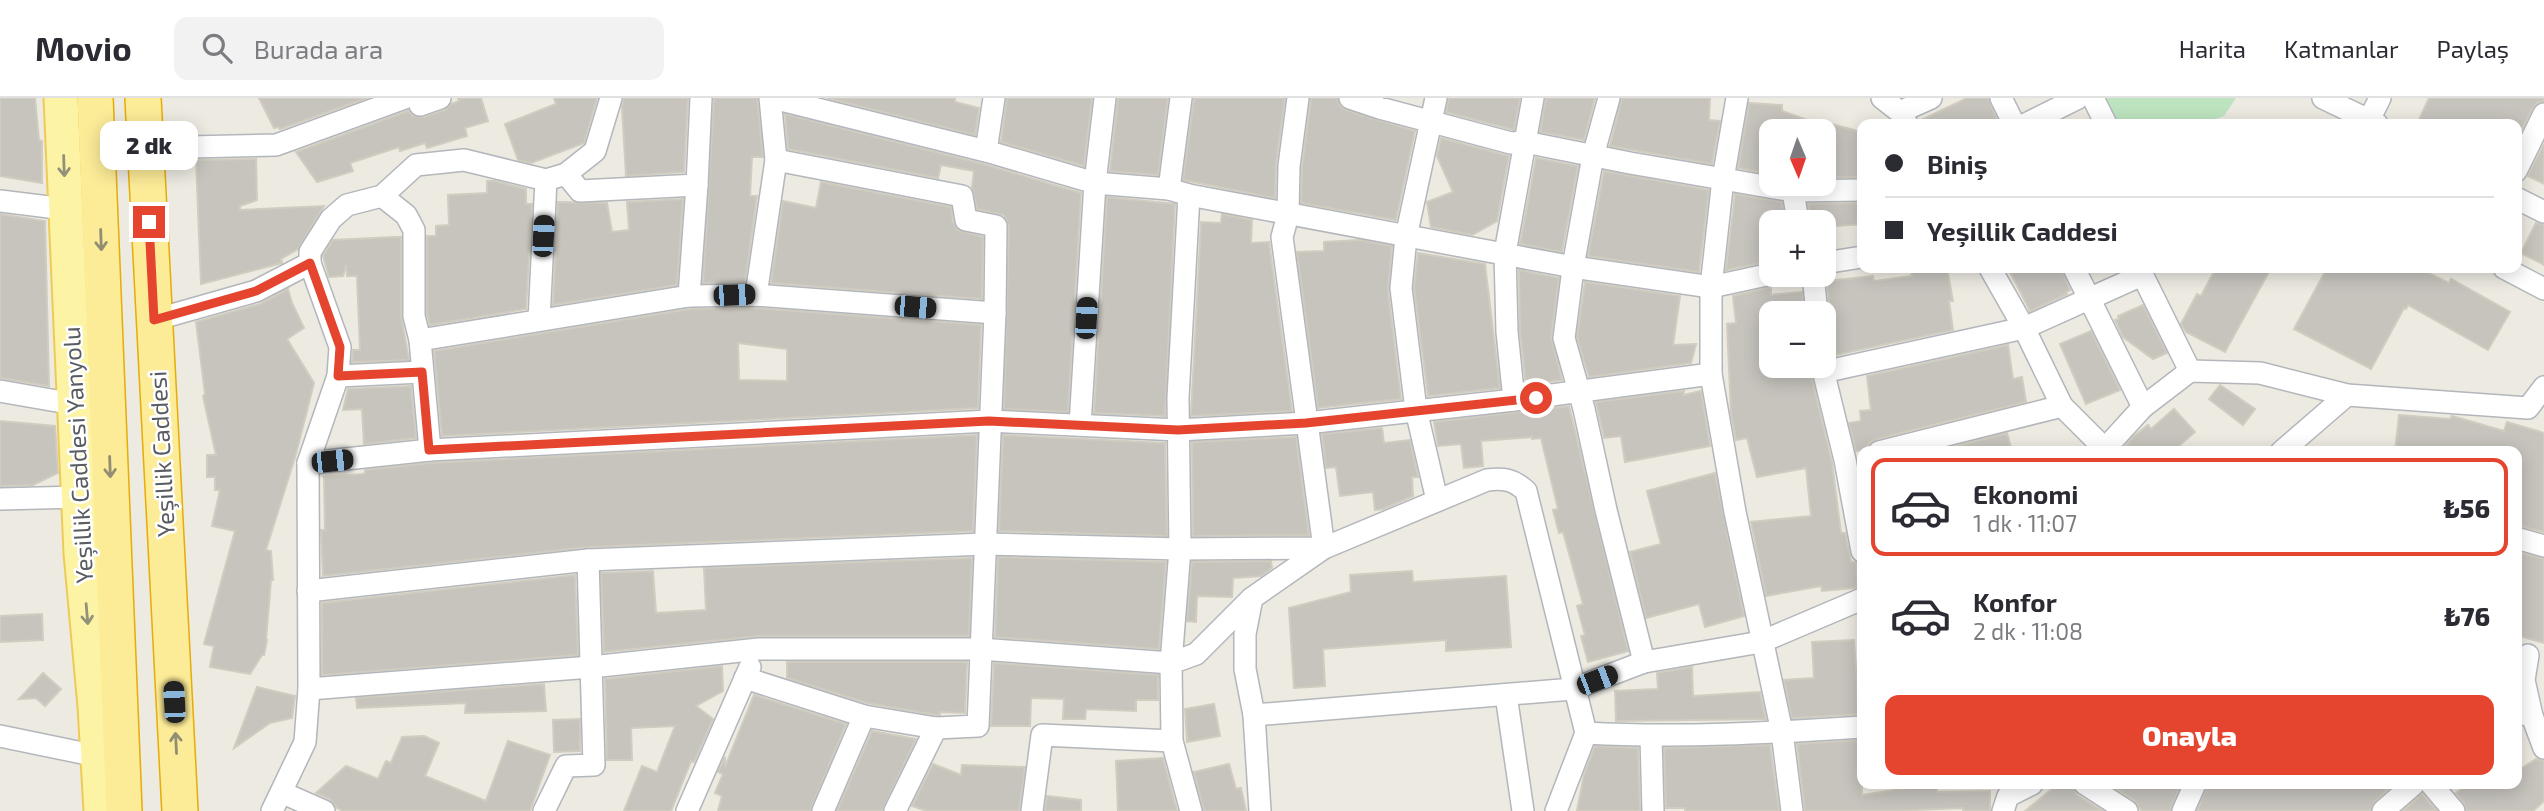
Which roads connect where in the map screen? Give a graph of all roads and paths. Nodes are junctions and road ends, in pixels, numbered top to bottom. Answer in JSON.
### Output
{"nodes":[{"id":1,"x":61,"y":98,"type":"edge"},
{"id":2,"x":95,"y":98,"type":"edge"},
{"id":3,"x":143,"y":98,"type":"edge"},
{"id":4,"x":405,"y":98,"type":"edge"},
{"id":5,"x":420,"y":98,"type":"edge"},
{"id":6,"x":440,"y":98,"type":"edge"},
{"id":7,"x":611,"y":98,"type":"edge"},
{"id":8,"x":701,"y":98,"type":"edge"},
{"id":9,"x":772,"y":98,"type":"edge"},
{"id":10,"x":994,"y":98,"type":"edge"},
{"id":11,"x":1105,"y":98,"type":"edge"},
{"id":12,"x":1181,"y":98,"type":"edge"},
{"id":13,"x":1298,"y":98,"type":"edge"},
{"id":14,"x":1350,"y":98,"type":"edge"},
{"id":15,"x":1436,"y":98,"type":"edge"},
{"id":16,"x":1533,"y":98,"type":"edge"},
{"id":17,"x":1609,"y":98,"type":"edge"},
{"id":18,"x":1737,"y":98,"type":"edge"},
{"id":19,"x":1882,"y":98,"type":"edge"},
{"id":20,"x":1931,"y":98,"type":"edge"},
{"id":21,"x":2001,"y":98,"type":"edge"},
{"id":22,"x":2078,"y":98,"type":"edge"},
{"id":23,"x":2093,"y":98,"type":"edge"},
{"id":24,"x":2323,"y":98,"type":"edge"},
{"id":25,"x":2380,"y":98,"type":"edge"},
{"id":26,"x":2544,"y":114,"type":"edge"},
{"id":27,"x":1903,"y":118,"type":"edge"},
{"id":28,"x":2012,"y":119,"type":"edge"},
{"id":29,"x":2036,"y":119,"type":"edge"},
{"id":30,"x":2104,"y":119,"type":"edge"},
{"id":31,"x":2363,"y":119,"type":"edge"},
{"id":32,"x":2372,"y":119,"type":"edge"},
{"id":33,"x":1431,"y":122,"type":"junction"},
{"id":34,"x":1525,"y":142,"type":"junction"},
{"id":35,"x":145,"y":148,"type":"junction"},
{"id":36,"x":986,"y":150,"type":"junction"},
{"id":37,"x":1593,"y":156,"type":"junction"},
{"id":38,"x":2522,"y":159,"type":"edge"},
{"id":39,"x":776,"y":160,"type":"junction"},
{"id":40,"x":556,"y":177,"type":"junction"},
{"id":41,"x":1723,"y":179,"type":"junction"},
{"id":42,"x":1094,"y":183,"type":"junction"},
{"id":43,"x":697,"y":185,"type":"junction"},
{"id":44,"x":1759,"y":185,"type":"edge"},
{"id":45,"x":1169,"y":189,"type":"junction"},
{"id":46,"x":1836,"y":190,"type":"edge"},
{"id":47,"x":1857,"y":190,"type":"edge"},
{"id":48,"x":1189,"y":195,"type":"junction"},
{"id":49,"x":382,"y":196,"type":"junction"},
{"id":50,"x":0,"y":201,"type":"edge"},
{"id":51,"x":2522,"y":201,"type":"edge"},
{"id":52,"x":65,"y":209,"type":"junction"},
{"id":53,"x":2544,"y":212,"type":"edge"},
{"id":54,"x":1288,"y":215,"type":"junction"},
{"id":55,"x":1406,"y":237,"type":"junction"},
{"id":56,"x":1505,"y":253,"type":"junction"},
{"id":57,"x":1857,"y":258,"type":"edge"},
{"id":58,"x":1836,"y":261,"type":"edge"},
{"id":59,"x":310,"y":263,"type":"junction"},
{"id":60,"x":1573,"y":267,"type":"junction"},
{"id":61,"x":1993,"y":273,"type":"edge"},
{"id":62,"x":2076,"y":273,"type":"edge"},
{"id":63,"x":2136,"y":273,"type":"edge"},
{"id":64,"x":2141,"y":273,"type":"edge"},
{"id":65,"x":2514,"y":273,"type":"edge"},
{"id":66,"x":1759,"y":277,"type":"edge"},
{"id":67,"x":1711,"y":287,"type":"junction"},
{"id":68,"x":2544,"y":289,"type":"edge"},
{"id":69,"x":757,"y":295,"type":"junction"},
{"id":70,"x":689,"y":296,"type":"junction"},
{"id":71,"x":2089,"y":299,"type":"junction"},
{"id":72,"x":995,"y":313,"type":"junction"},
{"id":73,"x":154,"y":320,"type":"junction"},
{"id":74,"x":539,"y":320,"type":"junction"},
{"id":75,"x":2024,"y":328,"type":"junction"},
{"id":76,"x":421,"y":341,"type":"junction"},
{"id":77,"x":1836,"y":366,"type":"edge"},
{"id":78,"x":2190,"y":371,"type":"junction"},
{"id":79,"x":422,"y":372,"type":"junction"},
{"id":80,"x":1711,"y":374,"type":"junction"},
{"id":81,"x":338,"y":376,"type":"junction"},
{"id":82,"x":1826,"y":378,"type":"edge"},
{"id":83,"x":2544,"y":387,"type":"edge"},
{"id":84,"x":0,"y":391,"type":"edge"},
{"id":85,"x":1579,"y":392,"type":"junction"},
{"id":86,"x":2347,"y":395,"type":"junction"},
{"id":87,"x":1514,"y":400,"type":"junction"},
{"id":88,"x":74,"y":404,"type":"junction"},
{"id":89,"x":2062,"y":406,"type":"junction"},
{"id":90,"x":2143,"y":407,"type":"junction"},
{"id":91,"x":1416,"y":410,"type":"junction"},
{"id":92,"x":2536,"y":413,"type":"edge"},
{"id":93,"x":989,"y":421,"type":"junction"},
{"id":94,"x":1306,"y":423,"type":"junction"},
{"id":95,"x":1080,"y":425,"type":"junction"},
{"id":96,"x":1178,"y":430,"type":"junction"},
{"id":97,"x":1902,"y":446,"type":"edge"},
{"id":98,"x":2100,"y":446,"type":"edge"},
{"id":99,"x":2109,"y":446,"type":"edge"},
{"id":100,"x":2288,"y":446,"type":"edge"},
{"id":101,"x":429,"y":450,"type":"junction"},
{"id":102,"x":1853,"y":458,"type":"edge"},
{"id":103,"x":308,"y":463,"type":"junction"},
{"id":104,"x":79,"y":497,"type":"junction"},
{"id":105,"x":0,"y":499,"type":"edge"},
{"id":106,"x":1857,"y":499,"type":"edge"},
{"id":107,"x":1437,"y":500,"type":"junction"},
{"id":108,"x":2522,"y":540,"type":"edge"},
{"id":109,"x":985,"y":544,"type":"junction"},
{"id":110,"x":2544,"y":546,"type":"edge"},
{"id":111,"x":1324,"y":548,"type":"junction"},
{"id":112,"x":1180,"y":549,"type":"junction"},
{"id":113,"x":588,"y":560,"type":"junction"},
{"id":114,"x":308,"y":591,"type":"junction"},
{"id":115,"x":1252,"y":598,"type":"junction"},
{"id":116,"x":1857,"y":600,"type":"edge"},
{"id":117,"x":1761,"y":642,"type":"junction"},
{"id":118,"x":759,"y":649,"type":"junction"},
{"id":119,"x":980,"y":649,"type":"junction"},
{"id":120,"x":2529,"y":650,"type":"edge"},
{"id":121,"x":1644,"y":662,"type":"junction"},
{"id":122,"x":1171,"y":663,"type":"junction"},
{"id":123,"x":591,"y":667,"type":"junction"},
{"id":124,"x":745,"y":678,"type":"junction"},
{"id":125,"x":309,"y":689,"type":"junction"},
{"id":126,"x":1573,"y":689,"type":"junction"},
{"id":127,"x":1506,"y":695,"type":"junction"},
{"id":128,"x":2524,"y":714,"type":"edge"},
{"id":129,"x":1254,"y":715,"type":"junction"},
{"id":130,"x":864,"y":716,"type":"junction"},
{"id":131,"x":1857,"y":727,"type":"edge"},
{"id":132,"x":936,"y":729,"type":"junction"},
{"id":133,"x":1782,"y":732,"type":"junction"},
{"id":134,"x":1586,"y":733,"type":"junction"},
{"id":135,"x":0,"y":736,"type":"edge"},
{"id":136,"x":1651,"y":737,"type":"junction"},
{"id":137,"x":1172,"y":741,"type":"junction"},
{"id":138,"x":2544,"y":748,"type":"edge"},
{"id":139,"x":97,"y":756,"type":"junction"},
{"id":140,"x":2021,"y":789,"type":"edge"},
{"id":141,"x":2093,"y":789,"type":"edge"},
{"id":142,"x":2193,"y":789,"type":"edge"},
{"id":143,"x":2408,"y":789,"type":"edge"},
{"id":144,"x":2435,"y":789,"type":"edge"},
{"id":145,"x":2004,"y":797,"type":"edge"},
{"id":146,"x":278,"y":802,"type":"edge"},
{"id":147,"x":897,"y":810,"type":"edge"},
{"id":148,"x":101,"y":811,"type":"edge"},
{"id":149,"x":124,"y":811,"type":"edge"},
{"id":150,"x":180,"y":811,"type":"edge"},
{"id":151,"x":324,"y":811,"type":"edge"},
{"id":152,"x":544,"y":811,"type":"edge"},
{"id":153,"x":687,"y":811,"type":"edge"},
{"id":154,"x":823,"y":811,"type":"edge"},
{"id":155,"x":1032,"y":811,"type":"edge"},
{"id":156,"x":1191,"y":811,"type":"edge"},
{"id":157,"x":1260,"y":811,"type":"edge"},
{"id":158,"x":1523,"y":811,"type":"edge"},
{"id":159,"x":1556,"y":811,"type":"edge"},
{"id":160,"x":1653,"y":811,"type":"edge"},
{"id":161,"x":1791,"y":811,"type":"edge"},
{"id":162,"x":2127,"y":811,"type":"edge"},
{"id":163,"x":2183,"y":811,"type":"edge"},
{"id":164,"x":2383,"y":811,"type":"edge"},
{"id":165,"x":2454,"y":811,"type":"edge"}],
"edges":[{"from":1,"to":52,"type":"main road","name":"Yeşillik Caddesi Yanyolu","one_way":true},
{"from":2,"to":149,"type":"highway","name":"Yeşillik Caddesi","one_way":true},
{"from":3,"to":35,"type":"highway","name":"Yeşillik Caddesi"},
{"from":4,"to":35,"type":"street"},
{"from":5,"to":6,"type":"street"},
{"from":7,"to":40,"type":"street"},
{"from":8,"to":43,"type":"street"},
{"from":9,"to":36,"type":"street"},
{"from":9,"to":39,"type":"street"},
{"from":10,"to":36,"type":"street"},
{"from":11,"to":42,"type":"street"},
{"from":12,"to":45,"type":"street"},
{"from":13,"to":54,"type":"street"},
{"from":14,"to":33,"type":"street"},
{"from":15,"to":33,"type":"street"},
{"from":16,"to":34,"type":"street"},
{"from":17,"to":37,"type":"street"},
{"from":18,"to":41,"type":"street"},
{"from":19,"to":27,"type":"street"},
{"from":20,"to":27,"type":"street"},
{"from":21,"to":28,"type":"street"},
{"from":22,"to":29,"type":"street"},
{"from":23,"to":30,"type":"street"},
{"from":24,"to":31,"type":"street"},
{"from":25,"to":32,"type":"street"},
{"from":26,"to":38,"type":"street"},
{"from":33,"to":34,"type":"street"},
{"from":33,"to":55,"type":"street"},
{"from":34,"to":37,"type":"street"},
{"from":34,"to":56,"type":"street"},
{"from":35,"to":73,"type":"highway","name":"Yeşillik Caddesi"},
{"from":36,"to":42,"type":"street"},
{"from":37,"to":41,"type":"street"},
{"from":37,"to":60,"type":"street"},
{"from":39,"to":69,"type":"street"},
{"from":39,"to":72,"type":"street"},
{"from":40,"to":43,"type":"street"},
{"from":40,"to":49,"type":"street"},
{"from":40,"to":74,"type":"street"},
{"from":41,"to":44,"type":"street"},
{"from":41,"to":67,"type":"street"},
{"from":42,"to":45,"type":"street"},
{"from":42,"to":95,"type":"street"},
{"from":43,"to":70,"type":"street"},
{"from":45,"to":48,"type":"street"},
{"from":46,"to":47,"type":"street"},
{"from":48,"to":54,"type":"street"},
{"from":48,"to":96,"type":"street"},
{"from":49,"to":59,"type":"street"},
{"from":49,"to":76,"type":"street"},
{"from":50,"to":52,"type":"street"},
{"from":51,"to":53,"type":"street"},
{"from":52,"to":88,"type":"main road","name":"Yeşillik Caddesi Yanyolu"},
{"from":54,"to":55,"type":"street"},
{"from":54,"to":94,"type":"street"},
{"from":55,"to":56,"type":"street"},
{"from":55,"to":91,"type":"street"},
{"from":56,"to":60,"type":"street"},
{"from":56,"to":87,"type":"street"},
{"from":57,"to":58,"type":"street"},
{"from":59,"to":73,"type":"street"},
{"from":59,"to":81,"type":"street"},
{"from":60,"to":67,"type":"street"},
{"from":60,"to":85,"type":"street"},
{"from":61,"to":75,"type":"street"},
{"from":62,"to":71,"type":"street"},
{"from":63,"to":71,"type":"street"},
{"from":64,"to":78,"type":"street"},
{"from":65,"to":68,"type":"street"},
{"from":66,"to":67,"type":"street"},
{"from":67,"to":80,"type":"street"},
{"from":69,"to":70,"type":"street"},
{"from":69,"to":72,"type":"street"},
{"from":70,"to":74,"type":"street"},
{"from":71,"to":75,"type":"street"},
{"from":71,"to":90,"type":"street"},
{"from":72,"to":93,"type":"street"},
{"from":150,"to":73,"type":"highway","name":"Yeşillik Caddesi","one_way":true},
{"from":74,"to":76,"type":"street"},
{"from":75,"to":77,"type":"street"},
{"from":75,"to":89,"type":"street"},
{"from":76,"to":79,"type":"street"},
{"from":78,"to":86,"type":"street"},
{"from":78,"to":90,"type":"street"},
{"from":79,"to":81,"type":"street"},
{"from":79,"to":101,"type":"street"},
{"from":80,"to":85,"type":"street"},
{"from":80,"to":117,"type":"street"},
{"from":81,"to":103,"type":"street"},
{"from":82,"to":102,"type":"street"},
{"from":83,"to":92,"type":"street"},
{"from":84,"to":88,"type":"street"},
{"from":85,"to":87,"type":"street"},
{"from":85,"to":121,"type":"street"},
{"from":86,"to":92,"type":"street"},
{"from":86,"to":100,"type":"street"},
{"from":87,"to":91,"type":"street"},
{"from":88,"to":104,"type":"main road","name":"Yeşillik Caddesi Yanyolu"},
{"from":89,"to":97,"type":"street"},
{"from":89,"to":98,"type":"street"},
{"from":90,"to":99,"type":"street"},
{"from":91,"to":94,"type":"street"},
{"from":91,"to":107,"type":"street"},
{"from":93,"to":95,"type":"street"},
{"from":93,"to":101,"type":"street"},
{"from":93,"to":109,"type":"street"},
{"from":94,"to":96,"type":"street"},
{"from":94,"to":111,"type":"street"},
{"from":95,"to":96,"type":"street"},
{"from":96,"to":112,"type":"street"},
{"from":101,"to":103,"type":"street"},
{"from":102,"to":106,"type":"street"},
{"from":103,"to":114,"type":"street"},
{"from":104,"to":105,"type":"street"},
{"from":104,"to":139,"type":"main road","name":"Yeşillik Caddesi Yanyolu","one_way":true},
{"from":107,"to":111,"type":"street"},
{"from":107,"to":126,"type":"street"},
{"from":108,"to":110,"type":"street"},
{"from":109,"to":112,"type":"street"},
{"from":109,"to":113,"type":"street"},
{"from":109,"to":119,"type":"street"},
{"from":111,"to":112,"type":"street"},
{"from":111,"to":115,"type":"street"},
{"from":112,"to":122,"type":"street"},
{"from":113,"to":114,"type":"street"},
{"from":113,"to":123,"type":"street"},
{"from":114,"to":125,"type":"street"},
{"from":115,"to":122,"type":"street"},
{"from":115,"to":129,"type":"street"},
{"from":116,"to":117,"type":"street"},
{"from":117,"to":121,"type":"street"},
{"from":117,"to":133,"type":"street"},
{"from":118,"to":119,"type":"street"},
{"from":118,"to":123,"type":"street"},
{"from":118,"to":124,"type":"street"},
{"from":119,"to":122,"type":"street"},
{"from":119,"to":132,"type":"street"},
{"from":120,"to":128,"type":"street"},
{"from":121,"to":126,"type":"street"},
{"from":122,"to":137,"type":"street"},
{"from":123,"to":125,"type":"street"},
{"from":123,"to":152,"type":"street"},
{"from":124,"to":130,"type":"street"},
{"from":124,"to":153,"type":"street"},
{"from":125,"to":146,"type":"street"},
{"from":126,"to":127,"type":"street"},
{"from":126,"to":134,"type":"street"},
{"from":127,"to":129,"type":"street"},
{"from":127,"to":158,"type":"street"},
{"from":128,"to":138,"type":"street"},
{"from":129,"to":157,"type":"street"},
{"from":130,"to":132,"type":"street"},
{"from":130,"to":154,"type":"street"},
{"from":131,"to":133,"type":"street"},
{"from":132,"to":147,"type":"street"},
{"from":133,"to":136,"type":"street"},
{"from":133,"to":161,"type":"street"},
{"from":134,"to":136,"type":"street"},
{"from":134,"to":159,"type":"street"},
{"from":135,"to":139,"type":"street"},
{"from":136,"to":160,"type":"street"},
{"from":137,"to":155,"type":"street"},
{"from":137,"to":156,"type":"street"},
{"from":139,"to":148,"type":"main road","name":"Yeşillik Caddesi Yanyolu"},
{"from":140,"to":145,"type":"street"},
{"from":141,"to":162,"type":"street"},
{"from":142,"to":163,"type":"street"},
{"from":143,"to":164,"type":"street"},
{"from":144,"to":165,"type":"street"},
{"from":146,"to":151,"type":"street"}]}
